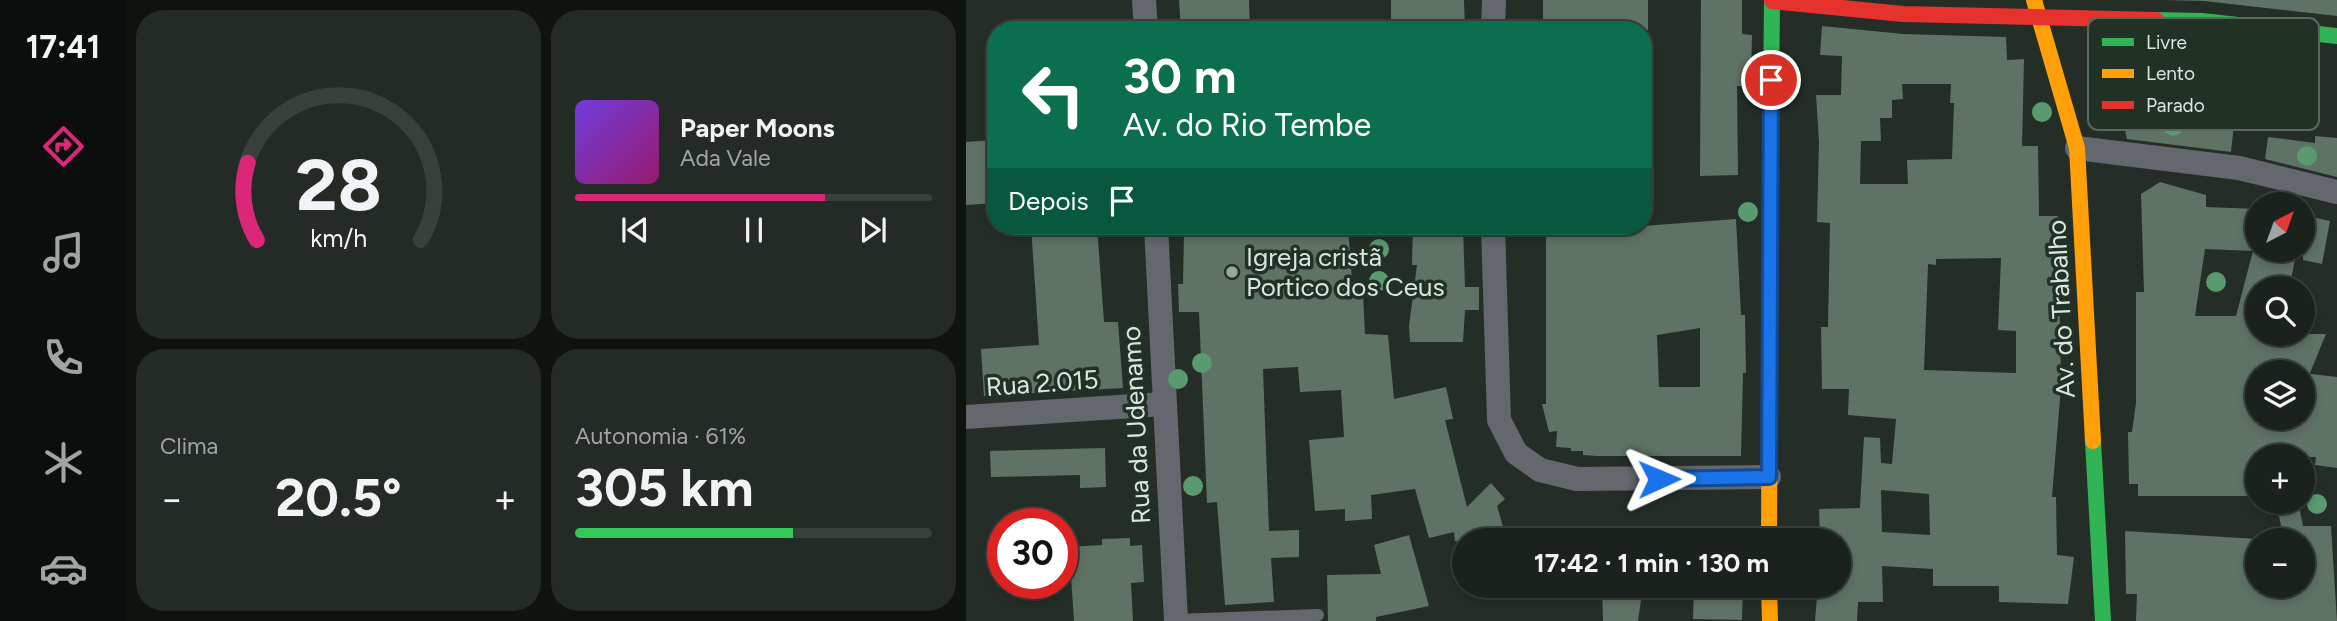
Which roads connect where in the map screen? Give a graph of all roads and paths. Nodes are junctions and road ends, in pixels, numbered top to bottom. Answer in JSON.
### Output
{"nodes":[{"id":1,"x":1144,"y":0,"type":"edge"},
{"id":2,"x":1493,"y":0,"type":"edge"},
{"id":3,"x":1772,"y":0,"type":"edge"},
{"id":4,"x":2034,"y":0,"type":"edge"},
{"id":5,"x":2041,"y":19,"type":"junction"},
{"id":6,"x":2088,"y":19,"type":"edge"},
{"id":7,"x":1145,"y":21,"type":"edge"},
{"id":8,"x":1493,"y":21,"type":"edge"},
{"id":9,"x":2319,"y":34,"type":"edge"},
{"id":10,"x":2337,"y":36,"type":"edge"},
{"id":11,"x":2077,"y":148,"type":"junction"},
{"id":12,"x":2337,"y":192,"type":"edge"},
{"id":13,"x":1156,"y":235,"type":"edge"},
{"id":14,"x":1493,"y":235,"type":"edge"},
{"id":15,"x":1164,"y":404,"type":"junction"},
{"id":16,"x":966,"y":417,"type":"edge"},
{"id":17,"x":1769,"y":477,"type":"junction"},
{"id":18,"x":1769,"y":528,"type":"edge"},
{"id":19,"x":1769,"y":598,"type":"edge"},
{"id":20,"x":1318,"y":615,"type":"dead end"},
{"id":21,"x":1176,"y":620,"type":"edge"},
{"id":22,"x":1770,"y":621,"type":"edge"},
{"id":23,"x":2103,"y":621,"type":"edge"}],
"edges":[{"from":1,"to":7,"type":"street"},
{"from":2,"to":8,"type":"street"},
{"from":3,"to":5,"type":"main road"},
{"from":3,"to":17,"type":"main road"},
{"from":4,"to":5,"type":"main road","name":"Av. do Trabalho"},
{"from":5,"to":6,"type":"main road"},
{"from":5,"to":11,"type":"main road","name":"Av. do Trabalho"},
{"from":9,"to":10,"type":"main road"},
{"from":11,"to":12,"type":"street"},
{"from":11,"to":23,"type":"main road","name":"Av. do Trabalho"},
{"from":13,"to":15,"type":"street","name":"Rua da Udenamo"},
{"from":14,"to":17,"type":"street"},
{"from":15,"to":16,"type":"street","name":"Rua 2.015"},
{"from":15,"to":21,"type":"street","name":"Rua da Udenamo"},
{"from":17,"to":18,"type":"main road"},
{"from":19,"to":22,"type":"main road"},
{"from":20,"to":21,"type":"lane"}]}
